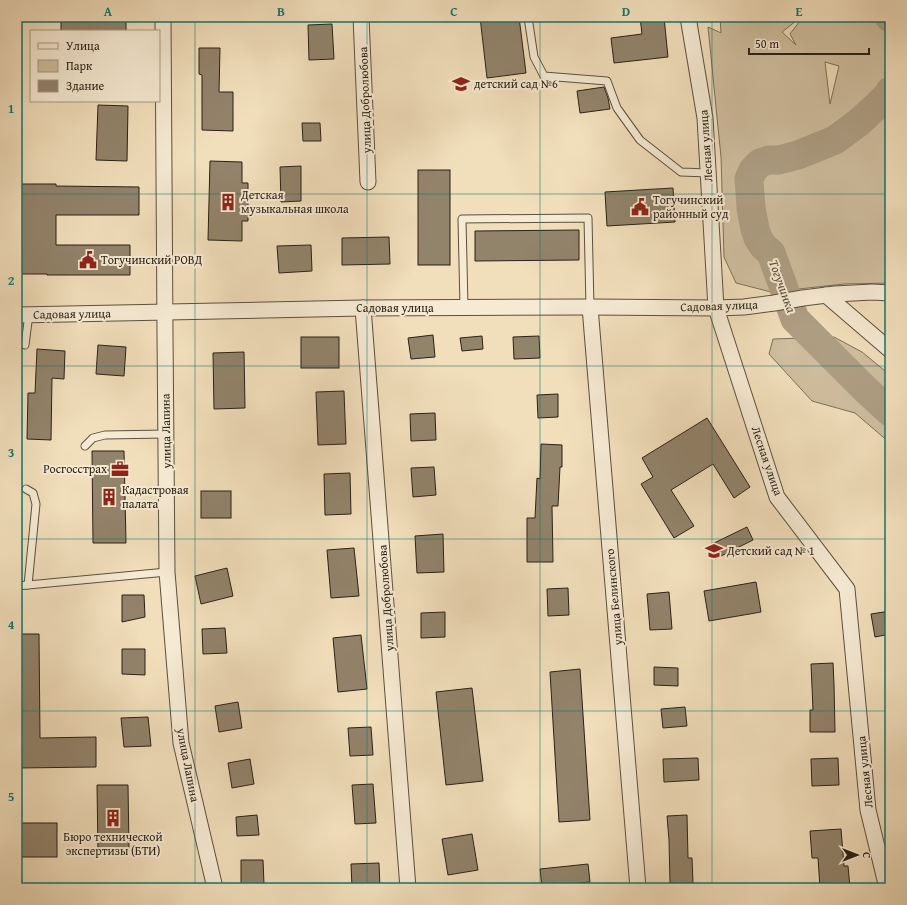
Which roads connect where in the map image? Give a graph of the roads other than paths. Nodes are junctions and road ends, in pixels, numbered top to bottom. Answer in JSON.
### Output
{"nodes":[{"id":1,"x":164,"y":17,"type":"edge"},
{"id":2,"x":361,"y":17,"type":"edge"},
{"id":3,"x":528,"y":17,"type":"edge"},
{"id":4,"x":688,"y":17,"type":"edge"},
{"id":5,"x":708,"y":173,"type":"junction"},
{"id":6,"x":368,"y":182,"type":"dead end"},
{"id":7,"x":890,"y":294,"type":"edge"},
{"id":8,"x":826,"y":295,"type":"junction"},
{"id":9,"x":464,"y":307,"type":"junction"},
{"id":10,"x":590,"y":307,"type":"junction"},
{"id":11,"x":363,"y":308,"type":"junction"},
{"id":12,"x":716,"y":308,"type":"junction"},
{"id":13,"x":165,"y":311,"type":"junction"},
{"id":14,"x":23,"y":315,"type":"edge"},
{"id":15,"x":25,"y":345,"type":"dead end"},
{"id":16,"x":890,"y":350,"type":"edge"},
{"id":17,"x":166,"y":434,"type":"junction"},
{"id":18,"x":85,"y":446,"type":"dead end"},
{"id":19,"x":26,"y":489,"type":"dead end"},
{"id":20,"x":167,"y":572,"type":"junction"},
{"id":21,"x":28,"y":585,"type":"junction"},
{"id":22,"x":17,"y":586,"type":"edge"},
{"id":23,"x":214,"y":888,"type":"edge"},
{"id":24,"x":408,"y":888,"type":"edge"},
{"id":25,"x":638,"y":888,"type":"edge"},
{"id":26,"x":886,"y":888,"type":"edge"}],
"edges":[{"from":1,"to":13,"type":"street","name":"улица Лапина"},
{"from":2,"to":6,"type":"street","name":"улица Добролюбова"},
{"from":3,"to":5,"type":"lane"},
{"from":4,"to":5,"type":"street","name":"Лесная улица"},
{"from":5,"to":12,"type":"street","name":"Лесная улица"},
{"from":7,"to":8,"type":"street","name":"Садовая улица"},
{"from":8,"to":12,"type":"street","name":"Садовая улица"},
{"from":8,"to":16,"type":"street"},
{"from":9,"to":10,"type":"street","name":"Садовая улица"},
{"from":9,"to":10,"type":"lane"},
{"from":9,"to":11,"type":"street","name":"Садовая улица"},
{"from":10,"to":12,"type":"street","name":"Садовая улица"},
{"from":10,"to":25,"type":"street","name":"улица Белинского"},
{"from":11,"to":13,"type":"street","name":"Садовая улица"},
{"from":11,"to":24,"type":"street","name":"улица Добролюбова"},
{"from":12,"to":26,"type":"street","name":"Лесная улица"},
{"from":13,"to":14,"type":"street","name":"Садовая улица"},
{"from":13,"to":17,"type":"street","name":"улица Лапина"},
{"from":14,"to":15,"type":"lane"},
{"from":17,"to":18,"type":"lane"},
{"from":17,"to":20,"type":"street","name":"улица Лапина"},
{"from":19,"to":21,"type":"lane"},
{"from":20,"to":21,"type":"lane"},
{"from":20,"to":23,"type":"street","name":"улица Лапина"},
{"from":21,"to":22,"type":"lane"}]}
